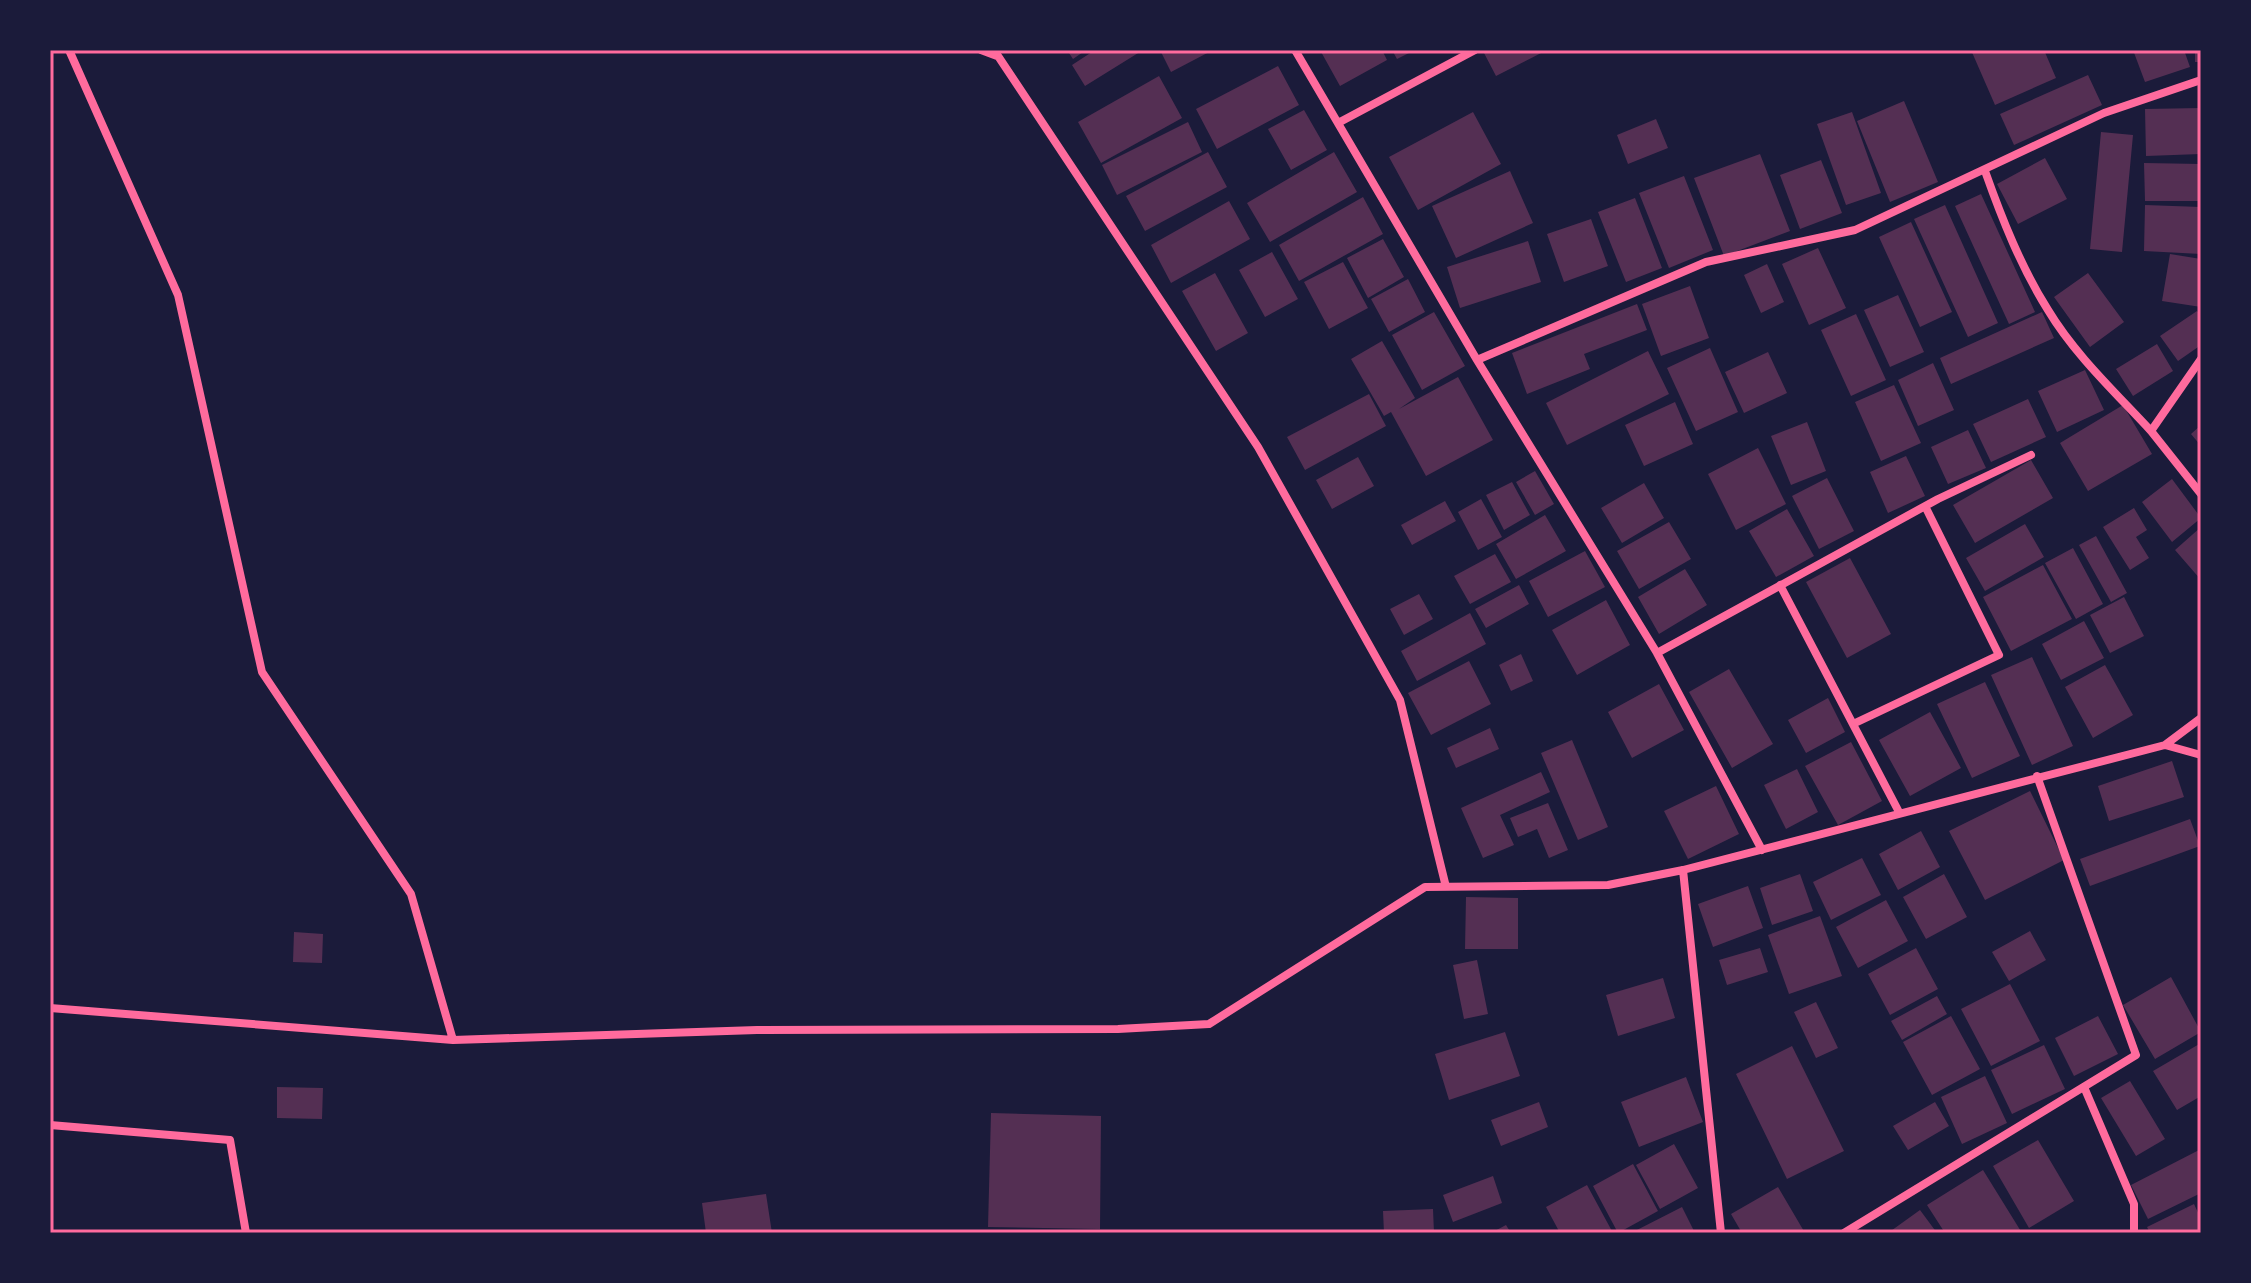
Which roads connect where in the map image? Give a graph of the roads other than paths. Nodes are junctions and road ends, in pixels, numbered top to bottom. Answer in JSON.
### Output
{"nodes":[{"id":1,"x":69,"y":50,"type":"edge"},
{"id":2,"x":981,"y":50,"type":"edge"},
{"id":3,"x":1295,"y":50,"type":"edge"},
{"id":4,"x":1475,"y":50,"type":"edge"},
{"id":5,"x":996,"y":53,"type":"edge"},
{"id":6,"x":2201,"y":80,"type":"edge"},
{"id":7,"x":1338,"y":123,"type":"junction"},
{"id":8,"x":1985,"y":171,"type":"junction"},
{"id":9,"x":2201,"y":359,"type":"edge"},
{"id":10,"x":1477,"y":360,"type":"junction"},
{"id":11,"x":2151,"y":431,"type":"junction"},
{"id":12,"x":2031,"y":455,"type":"dead end"},
{"id":13,"x":2201,"y":494,"type":"edge"},
{"id":14,"x":1925,"y":506,"type":"junction"},
{"id":15,"x":1780,"y":585,"type":"junction"},
{"id":16,"x":1657,"y":653,"type":"junction"},
{"id":17,"x":2201,"y":718,"type":"edge"},
{"id":18,"x":1853,"y":724,"type":"junction"},
{"id":19,"x":2165,"y":745,"type":"junction"},
{"id":20,"x":2201,"y":755,"type":"edge"},
{"id":21,"x":2037,"y":776,"type":"junction"},
{"id":22,"x":1899,"y":812,"type":"junction"},
{"id":23,"x":1762,"y":850,"type":"junction"},
{"id":24,"x":1683,"y":870,"type":"junction"},
{"id":25,"x":1446,"y":887,"type":"junction"},
{"id":26,"x":50,"y":1008,"type":"edge"},
{"id":27,"x":453,"y":1040,"type":"junction"},
{"id":28,"x":2084,"y":1087,"type":"junction"},
{"id":29,"x":50,"y":1125,"type":"edge"},
{"id":30,"x":246,"y":1233,"type":"edge"},
{"id":31,"x":1721,"y":1233,"type":"edge"},
{"id":32,"x":1844,"y":1233,"type":"edge"},
{"id":33,"x":2134,"y":1233,"type":"edge"}],
"edges":[{"from":1,"to":27,"type":"street"},
{"from":2,"to":5,"type":"street"},
{"from":3,"to":7,"type":"street"},
{"from":4,"to":7,"type":"street"},
{"from":5,"to":25,"type":"street"},
{"from":6,"to":8,"type":"street"},
{"from":7,"to":10,"type":"street"},
{"from":8,"to":10,"type":"street"},
{"from":8,"to":11,"type":"street"},
{"from":9,"to":11,"type":"street"},
{"from":10,"to":16,"type":"street"},
{"from":11,"to":13,"type":"street"},
{"from":12,"to":14,"type":"street"},
{"from":14,"to":15,"type":"street"},
{"from":14,"to":18,"type":"street"},
{"from":15,"to":16,"type":"street"},
{"from":15,"to":18,"type":"street"},
{"from":16,"to":23,"type":"street"},
{"from":17,"to":19,"type":"street"},
{"from":18,"to":22,"type":"street"},
{"from":19,"to":20,"type":"street"},
{"from":19,"to":21,"type":"street"},
{"from":21,"to":22,"type":"street"},
{"from":21,"to":28,"type":"street"},
{"from":22,"to":23,"type":"street"},
{"from":23,"to":24,"type":"street"},
{"from":24,"to":25,"type":"street"},
{"from":24,"to":31,"type":"street"},
{"from":25,"to":27,"type":"street"},
{"from":26,"to":27,"type":"street"},
{"from":28,"to":32,"type":"street"},
{"from":28,"to":33,"type":"street"},
{"from":29,"to":30,"type":"street"}]}
